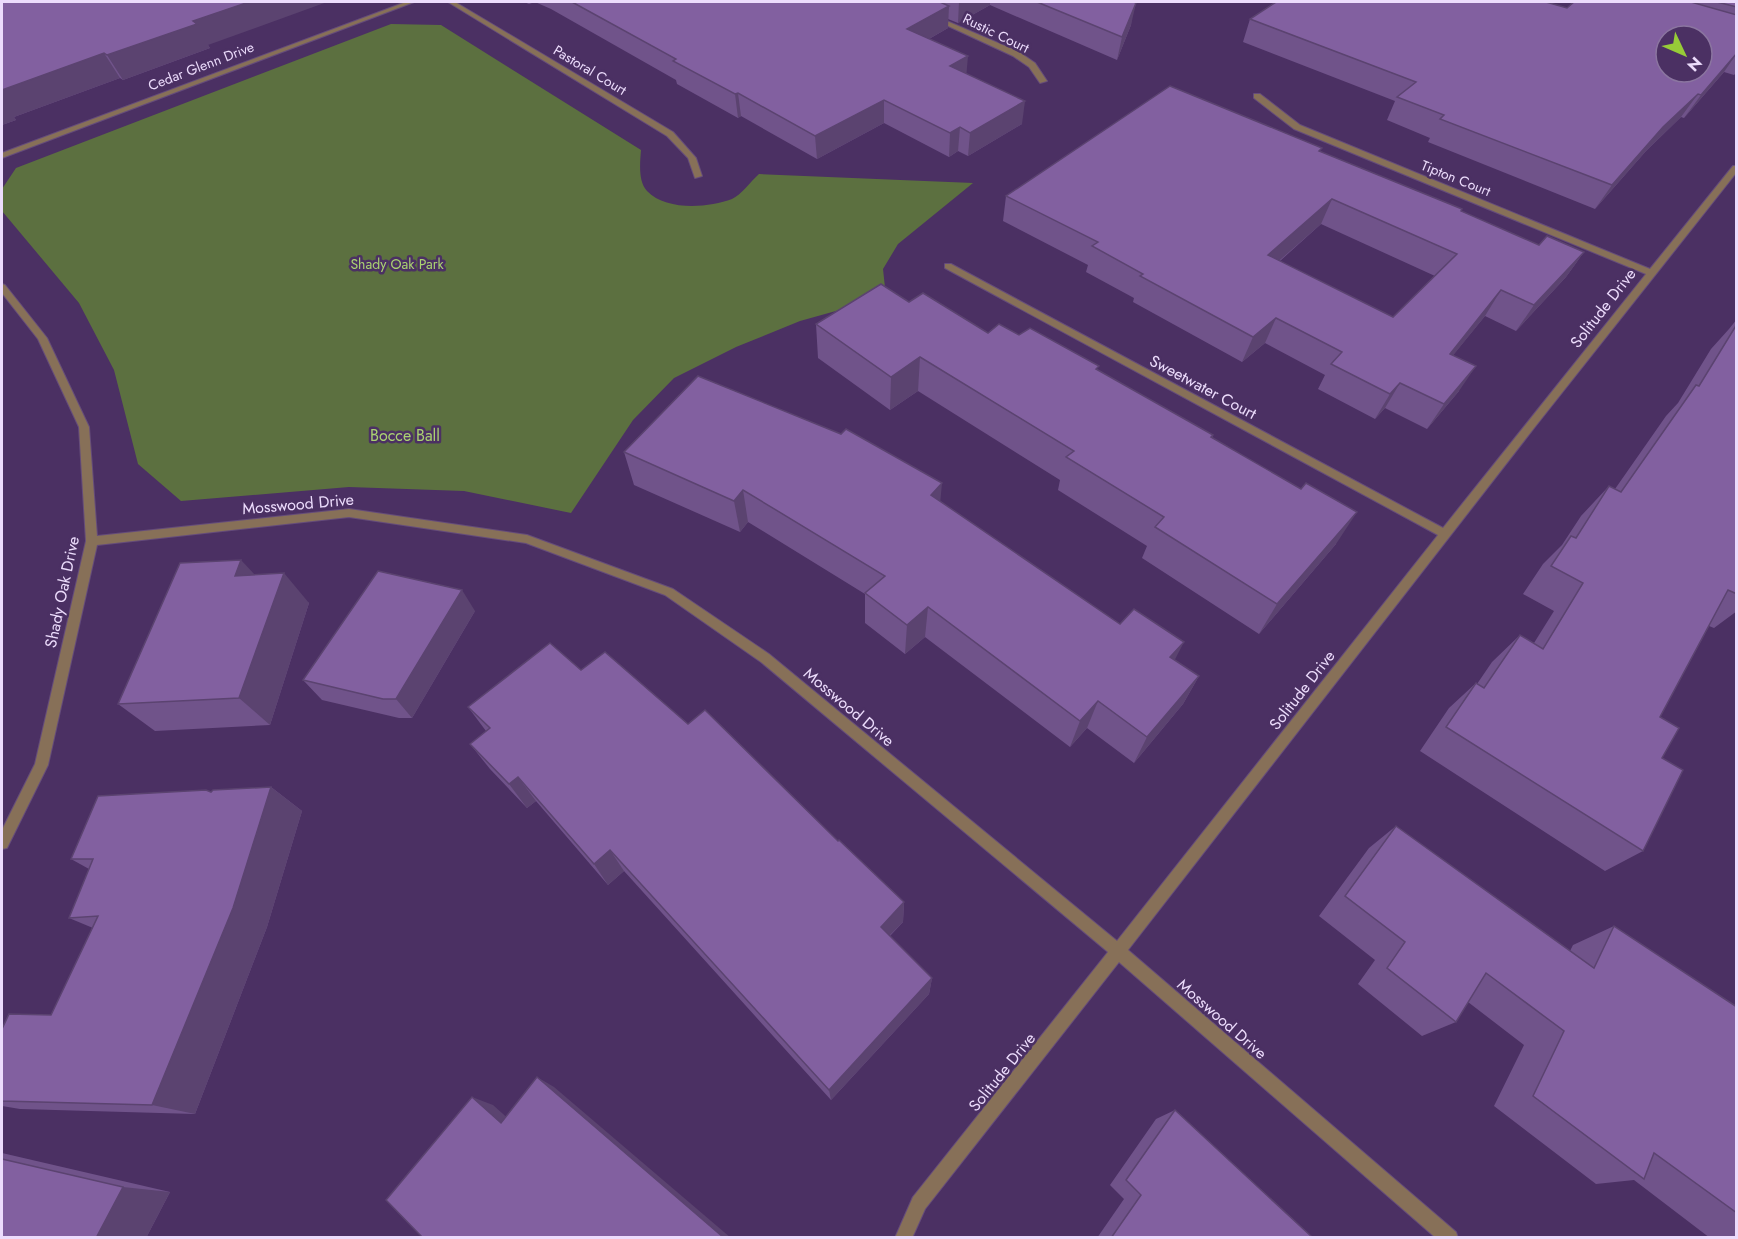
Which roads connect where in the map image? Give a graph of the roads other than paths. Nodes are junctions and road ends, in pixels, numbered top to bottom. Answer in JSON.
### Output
{"nodes":[{"id":1,"x":411,"y":2,"type":"edge"},
{"id":2,"x":451,"y":2,"type":"edge"},
{"id":3,"x":921,"y":11,"type":"edge"},
{"id":4,"x":1043,"y":81,"type":"dead end"},
{"id":5,"x":1257,"y":96,"type":"dead end"},
{"id":6,"x":2,"y":156,"type":"edge"},
{"id":7,"x":1737,"y":168,"type":"edge"},
{"id":8,"x":698,"y":176,"type":"dead end"},
{"id":9,"x":948,"y":266,"type":"dead end"},
{"id":10,"x":1652,"y":273,"type":"junction"},
{"id":11,"x":2,"y":287,"type":"edge"},
{"id":12,"x":6,"y":300,"type":"edge"},
{"id":13,"x":1445,"y":534,"type":"junction"},
{"id":14,"x":92,"y":541,"type":"junction"},
{"id":15,"x":2,"y":843,"type":"edge"},
{"id":16,"x":1119,"y":952,"type":"junction"},
{"id":17,"x":903,"y":1238,"type":"edge"},
{"id":18,"x":1450,"y":1238,"type":"edge"}],
"edges":[{"from":1,"to":6,"type":"street","name":"Cedar Glenn Drive"},
{"from":2,"to":8,"type":"street","name":"Pastoral Court"},
{"from":3,"to":4,"type":"street","name":"Rustic Court"},
{"from":5,"to":10,"type":"street","name":"Tipton Court"},
{"from":7,"to":10,"type":"street","name":"Solitude Drive"},
{"from":9,"to":13,"type":"street","name":"Sweetwater Court"},
{"from":10,"to":13,"type":"street","name":"Solitude Drive"},
{"from":11,"to":12,"type":"street","name":"Shady Oak Drive"},
{"from":12,"to":14,"type":"street","name":"Shady Oak Drive"},
{"from":13,"to":16,"type":"street","name":"Solitude Drive"},
{"from":14,"to":15,"type":"street","name":"Shady Oak Drive"},
{"from":14,"to":16,"type":"street","name":"Mosswood Drive"},
{"from":16,"to":17,"type":"street","name":"Solitude Drive"},
{"from":16,"to":18,"type":"street","name":"Mosswood Drive"}]}
